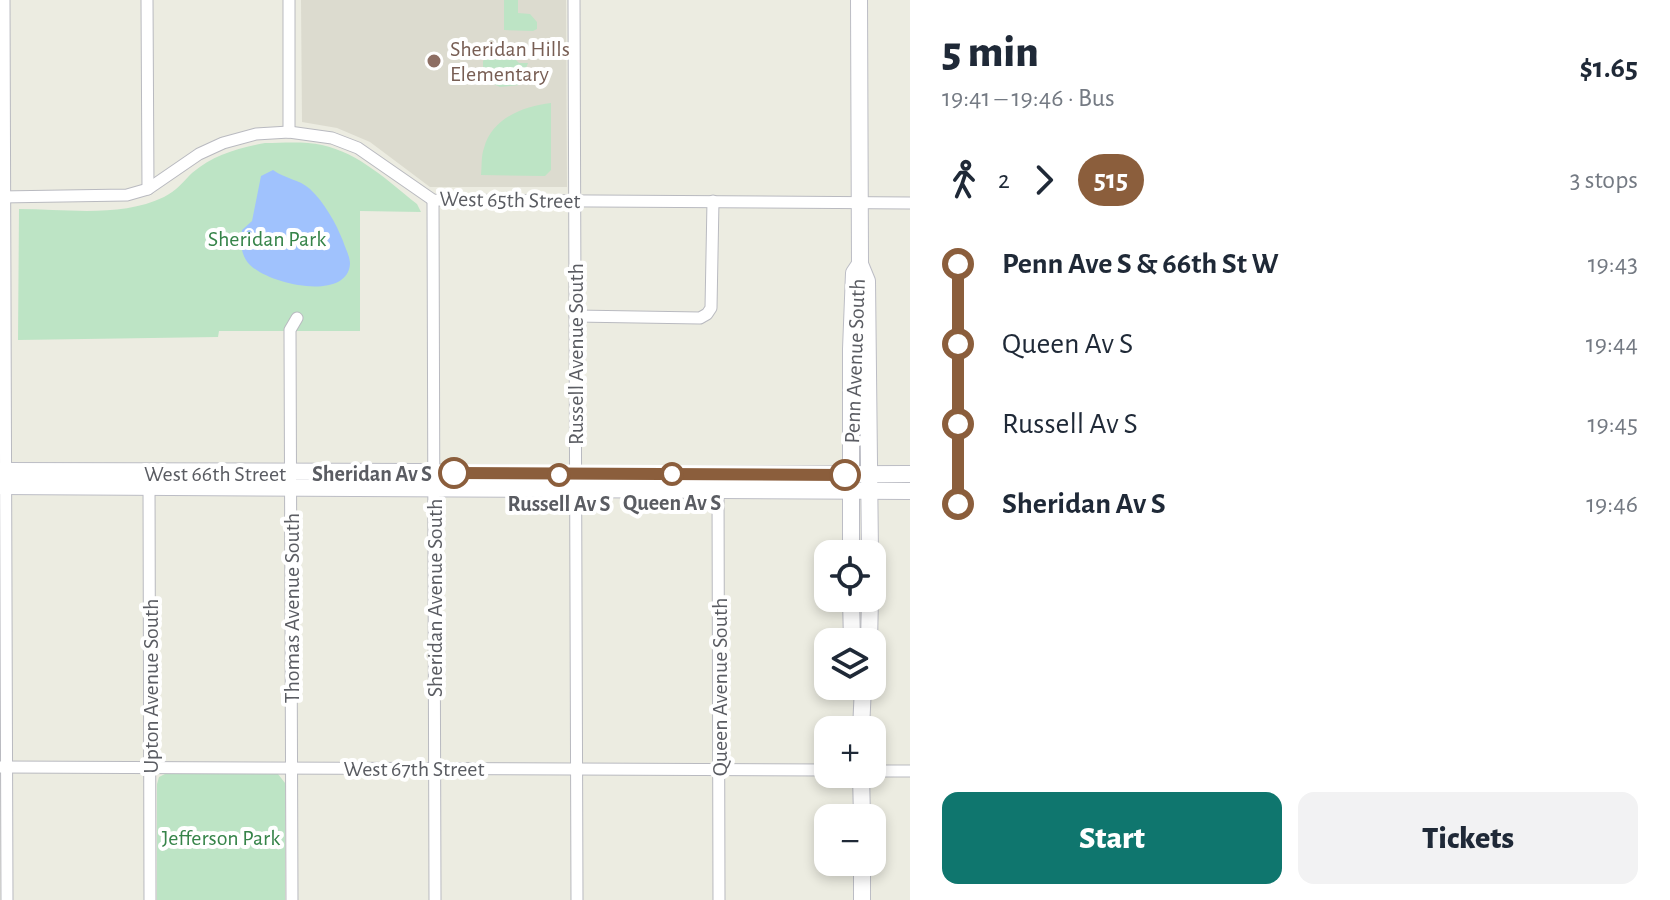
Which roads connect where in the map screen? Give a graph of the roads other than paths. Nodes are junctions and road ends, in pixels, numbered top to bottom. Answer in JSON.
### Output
{"nodes":[{"id":1,"x":4,"y":0,"type":"edge"},
{"id":2,"x":147,"y":0,"type":"edge"},
{"id":3,"x":289,"y":0,"type":"edge"},
{"id":4,"x":574,"y":0,"type":"edge"},
{"id":5,"x":859,"y":0,"type":"edge"},
{"id":6,"x":289,"y":132,"type":"junction"},
{"id":7,"x":148,"y":189,"type":"junction"},
{"id":8,"x":2,"y":197,"type":"edge"},
{"id":9,"x":433,"y":200,"type":"junction"},
{"id":10,"x":575,"y":200,"type":"junction"},
{"id":11,"x":713,"y":201,"type":"junction"},
{"id":12,"x":859,"y":203,"type":"junction"},
{"id":13,"x":910,"y":203,"type":"edge"},
{"id":14,"x":860,"y":264,"type":"junction"},
{"id":15,"x":575,"y":316,"type":"junction"},
{"id":16,"x":297,"y":318,"type":"dead end"},
{"id":17,"x":910,"y":474,"type":"edge"},
{"id":18,"x":3,"y":479,"type":"edge"},
{"id":19,"x":149,"y":480,"type":"junction"},
{"id":20,"x":291,"y":480,"type":"junction"},
{"id":21,"x":434,"y":480,"type":"junction"},
{"id":22,"x":576,"y":482,"type":"junction"},
{"id":23,"x":718,"y":482,"type":"junction"},
{"id":24,"x":869,"y":482,"type":"junction"},
{"id":25,"x":850,"y":483,"type":"junction"},
{"id":26,"x":910,"y":491,"type":"edge"},
{"id":27,"x":851,"y":540,"type":"edge"},
{"id":28,"x":870,"y":540,"type":"edge"},
{"id":29,"x":3,"y":767,"type":"edge"},
{"id":30,"x":150,"y":767,"type":"junction"},
{"id":31,"x":292,"y":768,"type":"junction"},
{"id":32,"x":435,"y":768,"type":"junction"},
{"id":33,"x":577,"y":768,"type":"junction"},
{"id":34,"x":719,"y":769,"type":"junction"},
{"id":35,"x":814,"y":770,"type":"edge"},
{"id":36,"x":886,"y":771,"type":"edge"},
{"id":37,"x":910,"y":771,"type":"edge"},
{"id":38,"x":862,"y":876,"type":"edge"},
{"id":39,"x":7,"y":900,"type":"edge"},
{"id":40,"x":150,"y":900,"type":"edge"},
{"id":41,"x":292,"y":900,"type":"edge"},
{"id":42,"x":435,"y":900,"type":"edge"},
{"id":43,"x":577,"y":900,"type":"edge"},
{"id":44,"x":719,"y":900,"type":"edge"},
{"id":45,"x":862,"y":900,"type":"edge"}],
"edges":[{"from":1,"to":8,"type":"street"},
{"from":2,"to":7,"type":"street"},
{"from":3,"to":6,"type":"street"},
{"from":4,"to":10,"type":"street","name":"Russell Avenue South"},
{"from":5,"to":12,"type":"main road","name":"Penn Avenue South"},
{"from":6,"to":7,"type":"street","name":"West 65th Street"},
{"from":6,"to":9,"type":"street","name":"West 65th Street"},
{"from":7,"to":8,"type":"street","name":"West 65th Street"},
{"from":8,"to":18,"type":"street"},
{"from":9,"to":10,"type":"street","name":"West 65th Street"},
{"from":9,"to":21,"type":"street","name":"Sheridan Avenue South"},
{"from":10,"to":11,"type":"street","name":"West 65th Street"},
{"from":10,"to":15,"type":"street","name":"Russell Avenue South"},
{"from":11,"to":12,"type":"street","name":"West 65th Street"},
{"from":11,"to":15,"type":"street"},
{"from":12,"to":13,"type":"street","name":"West 65th Street"},
{"from":12,"to":14,"type":"main road","name":"Penn Avenue South"},
{"from":14,"to":24,"type":"main road","name":"Penn Avenue South"},
{"from":14,"to":25,"type":"main road","name":"Penn Avenue South"},
{"from":15,"to":22,"type":"street","name":"Russell Avenue South"},
{"from":16,"to":20,"type":"street","name":"Thomas Avenue South"},
{"from":17,"to":24,"type":"main road","name":"West 66th Street"},
{"from":18,"to":19,"type":"main road","name":"West 66th Street"},
{"from":18,"to":29,"type":"street"},
{"from":19,"to":20,"type":"main road","name":"West 66th Street"},
{"from":19,"to":30,"type":"street","name":"Upton Avenue South"},
{"from":20,"to":21,"type":"main road","name":"West 66th Street"},
{"from":20,"to":31,"type":"street","name":"Thomas Avenue South"},
{"from":21,"to":22,"type":"main road","name":"West 66th Street"},
{"from":21,"to":32,"type":"street","name":"Sheridan Avenue South"},
{"from":22,"to":23,"type":"main road","name":"West 66th Street"},
{"from":22,"to":33,"type":"street","name":"Russell Avenue South"},
{"from":23,"to":25,"type":"main road","name":"West 66th Street"},
{"from":23,"to":34,"type":"street","name":"Queen Avenue South"},
{"from":24,"to":25,"type":"main road","name":"West 66th Street"},
{"from":24,"to":26,"type":"main road","name":"West 66th Street"},
{"from":24,"to":28,"type":"main road","name":"Penn Avenue South"},
{"from":25,"to":27,"type":"main road","name":"Penn Avenue South"},
{"from":29,"to":30,"type":"street","name":"West 67th Street"},
{"from":29,"to":39,"type":"street"},
{"from":30,"to":31,"type":"street","name":"West 67th Street"},
{"from":30,"to":40,"type":"street","name":"Upton Avenue South"},
{"from":31,"to":32,"type":"street","name":"West 67th Street"},
{"from":31,"to":41,"type":"street","name":"Thomas Avenue South"},
{"from":32,"to":33,"type":"street","name":"West 67th Street"},
{"from":32,"to":42,"type":"street","name":"Sheridan Avenue South"},
{"from":33,"to":34,"type":"street","name":"West 67th Street"},
{"from":33,"to":43,"type":"street","name":"Russell Avenue South"},
{"from":34,"to":35,"type":"street","name":"West 67th Street"},
{"from":34,"to":44,"type":"street","name":"Queen Avenue South"},
{"from":36,"to":37,"type":"street"},
{"from":38,"to":45,"type":"main road"}]}
